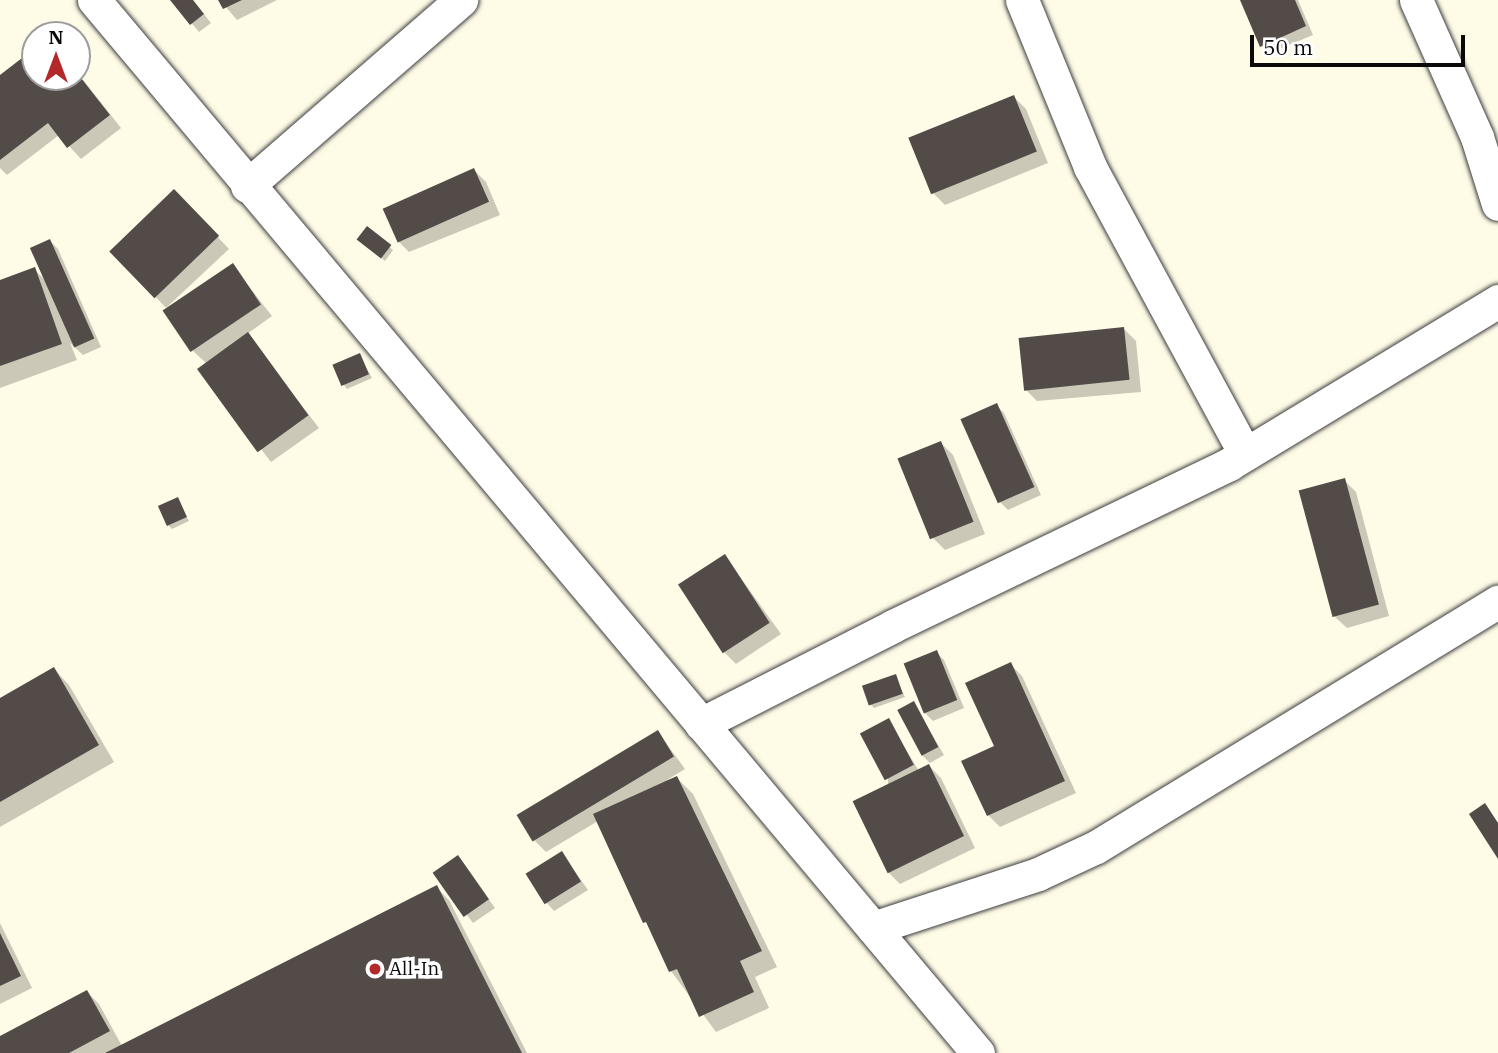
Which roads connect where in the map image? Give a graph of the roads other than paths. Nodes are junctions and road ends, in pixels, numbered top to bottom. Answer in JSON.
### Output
{"nodes":[{"id":1,"x":94,"y":0,"type":"edge"},
{"id":2,"x":461,"y":0,"type":"edge"},
{"id":3,"x":1022,"y":0,"type":"edge"},
{"id":4,"x":1416,"y":0,"type":"edge"},
{"id":5,"x":247,"y":186,"type":"junction"},
{"id":6,"x":1498,"y":204,"type":"edge"},
{"id":7,"x":1498,"y":301,"type":"edge"},
{"id":8,"x":1245,"y":454,"type":"junction"},
{"id":9,"x":1498,"y":602,"type":"edge"},
{"id":10,"x":701,"y":724,"type":"junction"},
{"id":11,"x":873,"y":928,"type":"junction"},
{"id":12,"x":978,"y":1053,"type":"edge"}],
"edges":[{"from":1,"to":5,"type":"street"},
{"from":2,"to":5,"type":"street"},
{"from":3,"to":8,"type":"street"},
{"from":4,"to":6,"type":"street"},
{"from":5,"to":10,"type":"street"},
{"from":7,"to":8,"type":"street"},
{"from":8,"to":10,"type":"street"},
{"from":9,"to":11,"type":"street"},
{"from":10,"to":11,"type":"street"},
{"from":11,"to":12,"type":"street"}]}
